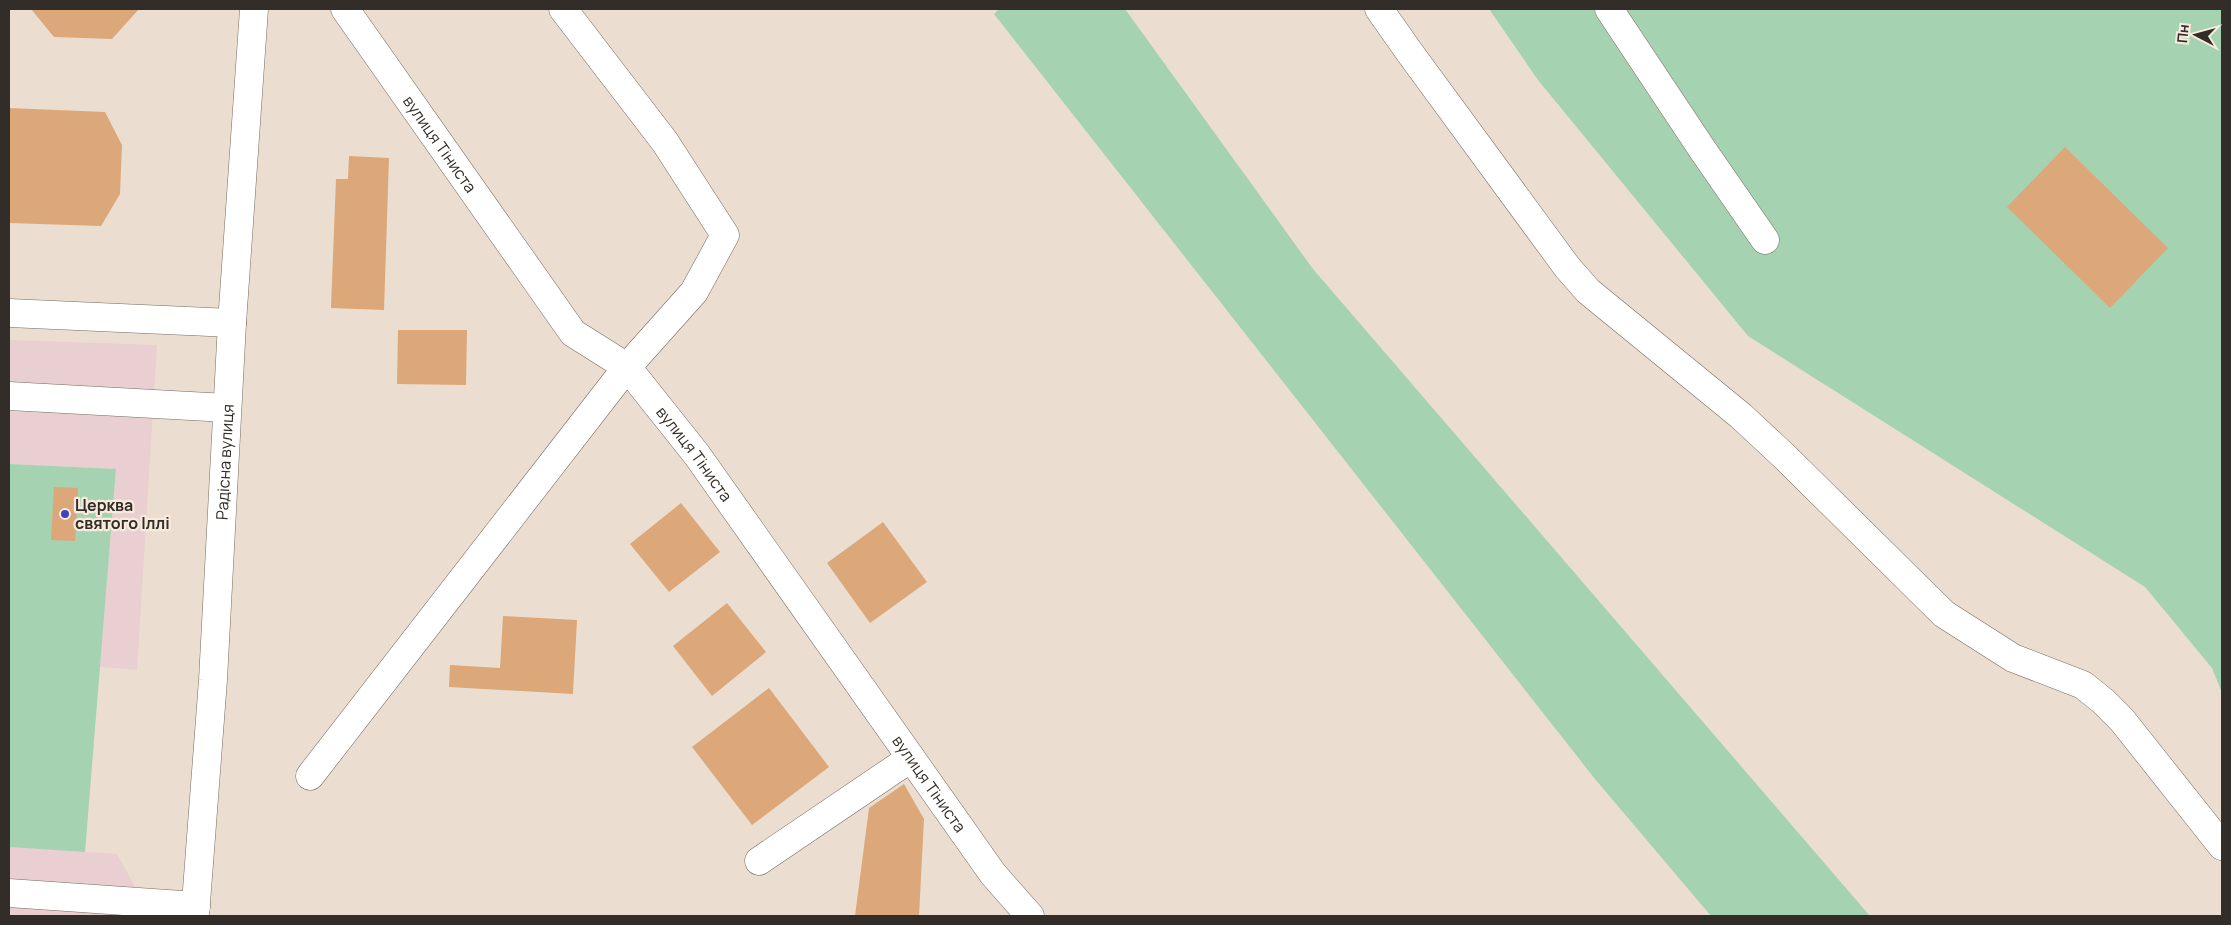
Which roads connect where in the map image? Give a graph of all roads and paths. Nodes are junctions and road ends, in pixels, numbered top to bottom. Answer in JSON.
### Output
{"nodes":[{"id":1,"x":254,"y":9,"type":"edge"},
{"id":2,"x":345,"y":9,"type":"edge"},
{"id":3,"x":563,"y":9,"type":"edge"},
{"id":4,"x":1379,"y":9,"type":"edge"},
{"id":5,"x":1609,"y":9,"type":"edge"},
{"id":6,"x":1765,"y":240,"type":"dead end"},
{"id":7,"x":9,"y":313,"type":"edge"},
{"id":8,"x":232,"y":323,"type":"junction"},
{"id":9,"x":627,"y":367,"type":"junction"},
{"id":10,"x":9,"y":396,"type":"edge"},
{"id":11,"x":227,"y":408,"type":"junction"},
{"id":12,"x":911,"y":758,"type":"junction"},
{"id":13,"x":310,"y":776,"type":"dead end"},
{"id":14,"x":2222,"y":846,"type":"edge"},
{"id":15,"x":759,"y":861,"type":"dead end"},
{"id":16,"x":9,"y":893,"type":"edge"},
{"id":17,"x":195,"y":911,"type":"edge"},
{"id":18,"x":1030,"y":916,"type":"edge"}],
"edges":[{"from":1,"to":8,"type":"street","name":"Радісна вулиця"},
{"from":2,"to":9,"type":"street","name":"вулиця Тіниста"},
{"from":3,"to":9,"type":"street"},
{"from":4,"to":14,"type":"street"},
{"from":5,"to":6,"type":"street"},
{"from":7,"to":8,"type":"street"},
{"from":8,"to":11,"type":"street","name":"Радісна вулиця"},
{"from":9,"to":12,"type":"street","name":"вулиця Тіниста"},
{"from":9,"to":13,"type":"street"},
{"from":10,"to":11,"type":"street"},
{"from":11,"to":17,"type":"street","name":"Радісна вулиця"},
{"from":12,"to":15,"type":"street"},
{"from":12,"to":18,"type":"street","name":"вулиця Тіниста"},
{"from":16,"to":17,"type":"street"}]}
